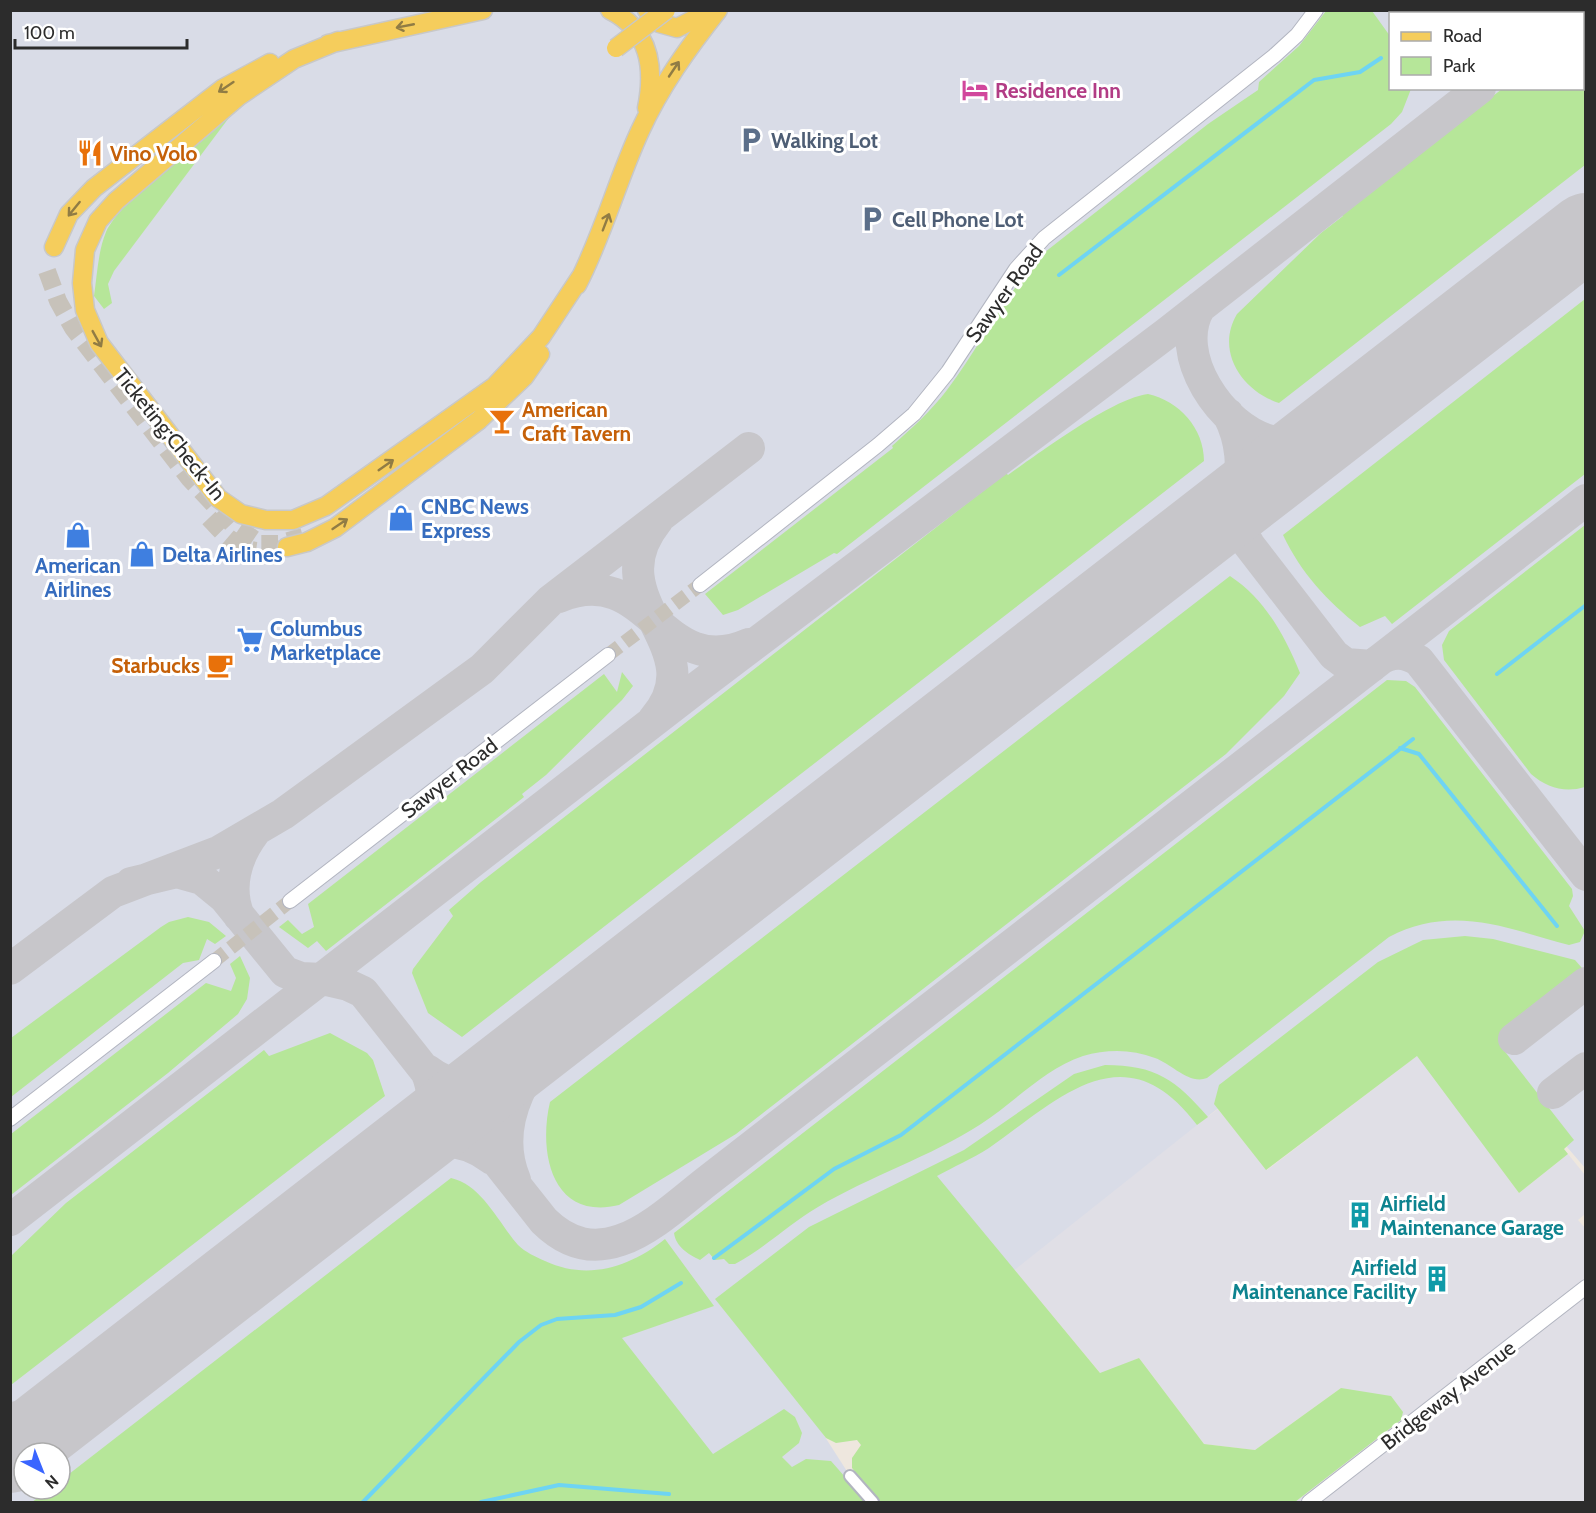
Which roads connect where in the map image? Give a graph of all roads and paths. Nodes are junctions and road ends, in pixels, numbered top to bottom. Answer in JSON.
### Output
{"nodes":[{"id":1,"x":483,"y":10,"type":"edge"},
{"id":2,"x":610,"y":10,"type":"edge"},
{"id":3,"x":648,"y":10,"type":"edge"},
{"id":4,"x":666,"y":10,"type":"edge"},
{"id":5,"x":712,"y":10,"type":"edge"},
{"id":6,"x":718,"y":10,"type":"edge"},
{"id":7,"x":1316,"y":10,"type":"edge"},
{"id":8,"x":338,"y":41,"type":"junction"},
{"id":9,"x":616,"y":48,"type":"dead end"},
{"id":10,"x":640,"y":130,"type":"junction"},
{"id":11,"x":54,"y":247,"type":"dead end"},
{"id":12,"x":582,"y":275,"type":"junction"},
{"id":13,"x":287,"y":547,"type":"tunnel mouth"},
{"id":14,"x":700,"y":585,"type":"tunnel mouth"},
{"id":15,"x":608,"y":655,"type":"tunnel mouth"},
{"id":16,"x":290,"y":902,"type":"tunnel mouth"},
{"id":17,"x":214,"y":961,"type":"tunnel mouth"},
{"id":18,"x":10,"y":1119,"type":"edge"},
{"id":19,"x":1586,"y":1287,"type":"edge"},
{"id":20,"x":850,"y":1476,"type":"dead end"},
{"id":21,"x":873,"y":1503,"type":"edge"},
{"id":22,"x":1309,"y":1503,"type":"edge"}],
"edges":[{"from":1,"to":8,"type":"main road","one_way":true},
{"from":2,"to":10,"type":"main road"},
{"from":3,"to":5,"type":"main road"},
{"from":4,"to":9,"type":"main road","bridge":true},
{"from":10,"to":6,"type":"main road","one_way":true},
{"from":7,"to":14,"type":"street","name":"Sawyer Road"},
{"from":8,"to":11,"type":"main road","one_way":true},
{"from":8,"to":12,"type":"main road","name":"Ticketing;Check-In","one_way":true},
{"from":12,"to":10,"type":"main road","one_way":true},
{"from":13,"to":12,"type":"main road","one_way":true},
{"from":15,"to":16,"type":"street","name":"Sawyer Road"},
{"from":17,"to":18,"type":"street"},
{"from":19,"to":22,"type":"street","name":"Bridgeway Avenue"},
{"from":20,"to":21,"type":"street"}]}
